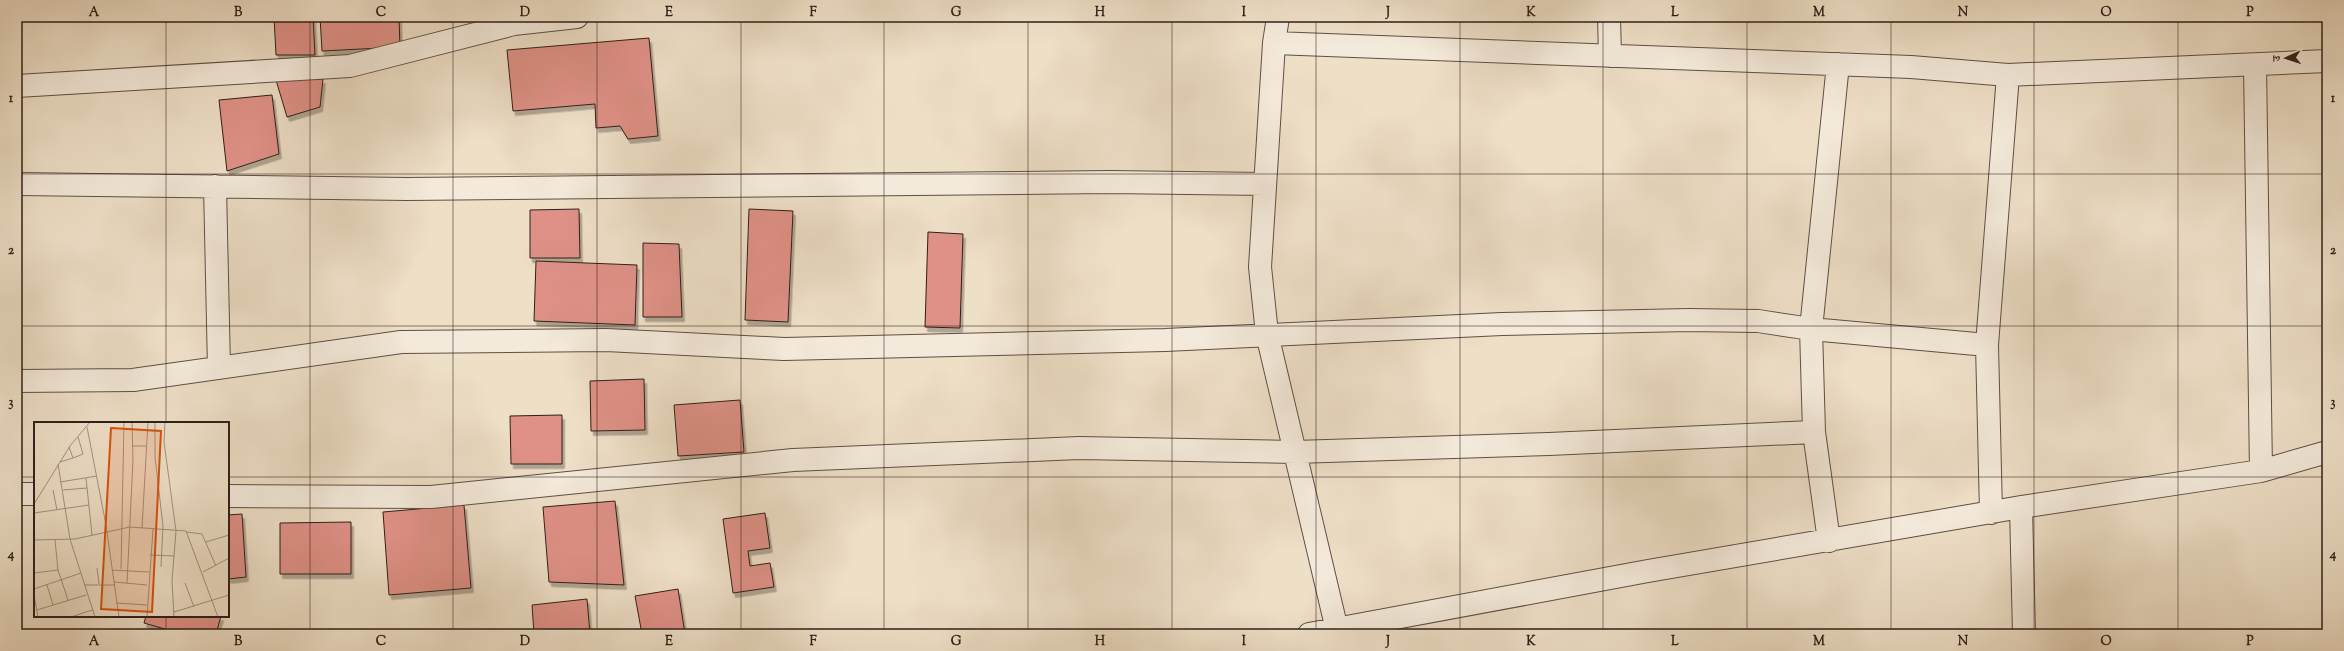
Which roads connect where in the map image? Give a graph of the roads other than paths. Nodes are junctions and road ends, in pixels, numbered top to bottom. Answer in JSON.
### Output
{"nodes":[{"id":1,"x":577,"y":17,"type":"edge"},
{"id":2,"x":1278,"y":17,"type":"edge"},
{"id":3,"x":1609,"y":17,"type":"edge"},
{"id":4,"x":1274,"y":43,"type":"junction"},
{"id":5,"x":1610,"y":56,"type":"junction"},
{"id":6,"x":2327,"y":61,"type":"edge"},
{"id":7,"x":1838,"y":64,"type":"junction"},
{"id":8,"x":2255,"y":65,"type":"junction"},
{"id":9,"x":2008,"y":75,"type":"junction"},
{"id":10,"x":17,"y":86,"type":"edge"},
{"id":11,"x":17,"y":184,"type":"edge"},
{"id":12,"x":1266,"y":184,"type":"junction"},
{"id":13,"x":215,"y":186,"type":"junction"},
{"id":14,"x":1811,"y":329,"type":"junction"},
{"id":15,"x":1267,"y":334,"type":"junction"},
{"id":16,"x":1987,"y":345,"type":"junction"},
{"id":17,"x":219,"y":368,"type":"junction"},
{"id":18,"x":17,"y":381,"type":"edge"},
{"id":19,"x":1814,"y":432,"type":"junction"},
{"id":20,"x":1295,"y":452,"type":"junction"},
{"id":21,"x":2327,"y":452,"type":"edge"},
{"id":22,"x":2260,"y":471,"type":"junction"},
{"id":23,"x":17,"y":494,"type":"edge"},
{"id":24,"x":34,"y":494,"type":"edge"},
{"id":25,"x":229,"y":496,"type":"edge"},
{"id":26,"x":2021,"y":507,"type":"junction"},
{"id":27,"x":1991,"y":513,"type":"junction"},
{"id":28,"x":1829,"y":541,"type":"junction"},
{"id":29,"x":1337,"y":631,"type":"edge"},
{"id":30,"x":1309,"y":634,"type":"edge"},
{"id":31,"x":2024,"y":634,"type":"edge"}],
"edges":[{"from":1,"to":10,"type":"street"},
{"from":2,"to":4,"type":"street"},
{"from":3,"to":5,"type":"street"},
{"from":4,"to":5,"type":"street"},
{"from":4,"to":12,"type":"street"},
{"from":5,"to":7,"type":"street"},
{"from":6,"to":8,"type":"street"},
{"from":7,"to":9,"type":"street"},
{"from":7,"to":14,"type":"street"},
{"from":8,"to":9,"type":"street"},
{"from":8,"to":22,"type":"street"},
{"from":9,"to":16,"type":"street"},
{"from":11,"to":13,"type":"street"},
{"from":12,"to":13,"type":"street"},
{"from":12,"to":15,"type":"street"},
{"from":13,"to":17,"type":"street"},
{"from":14,"to":15,"type":"street"},
{"from":14,"to":16,"type":"street"},
{"from":14,"to":19,"type":"street"},
{"from":15,"to":17,"type":"street"},
{"from":15,"to":20,"type":"street"},
{"from":16,"to":27,"type":"street"},
{"from":17,"to":18,"type":"street"},
{"from":19,"to":20,"type":"street"},
{"from":19,"to":28,"type":"street"},
{"from":20,"to":25,"type":"street"},
{"from":20,"to":29,"type":"street"},
{"from":21,"to":22,"type":"street"},
{"from":22,"to":26,"type":"street"},
{"from":23,"to":24,"type":"street"},
{"from":26,"to":27,"type":"street"},
{"from":26,"to":31,"type":"street"},
{"from":27,"to":28,"type":"street"},
{"from":28,"to":29,"type":"street"},
{"from":29,"to":30,"type":"street"}]}
